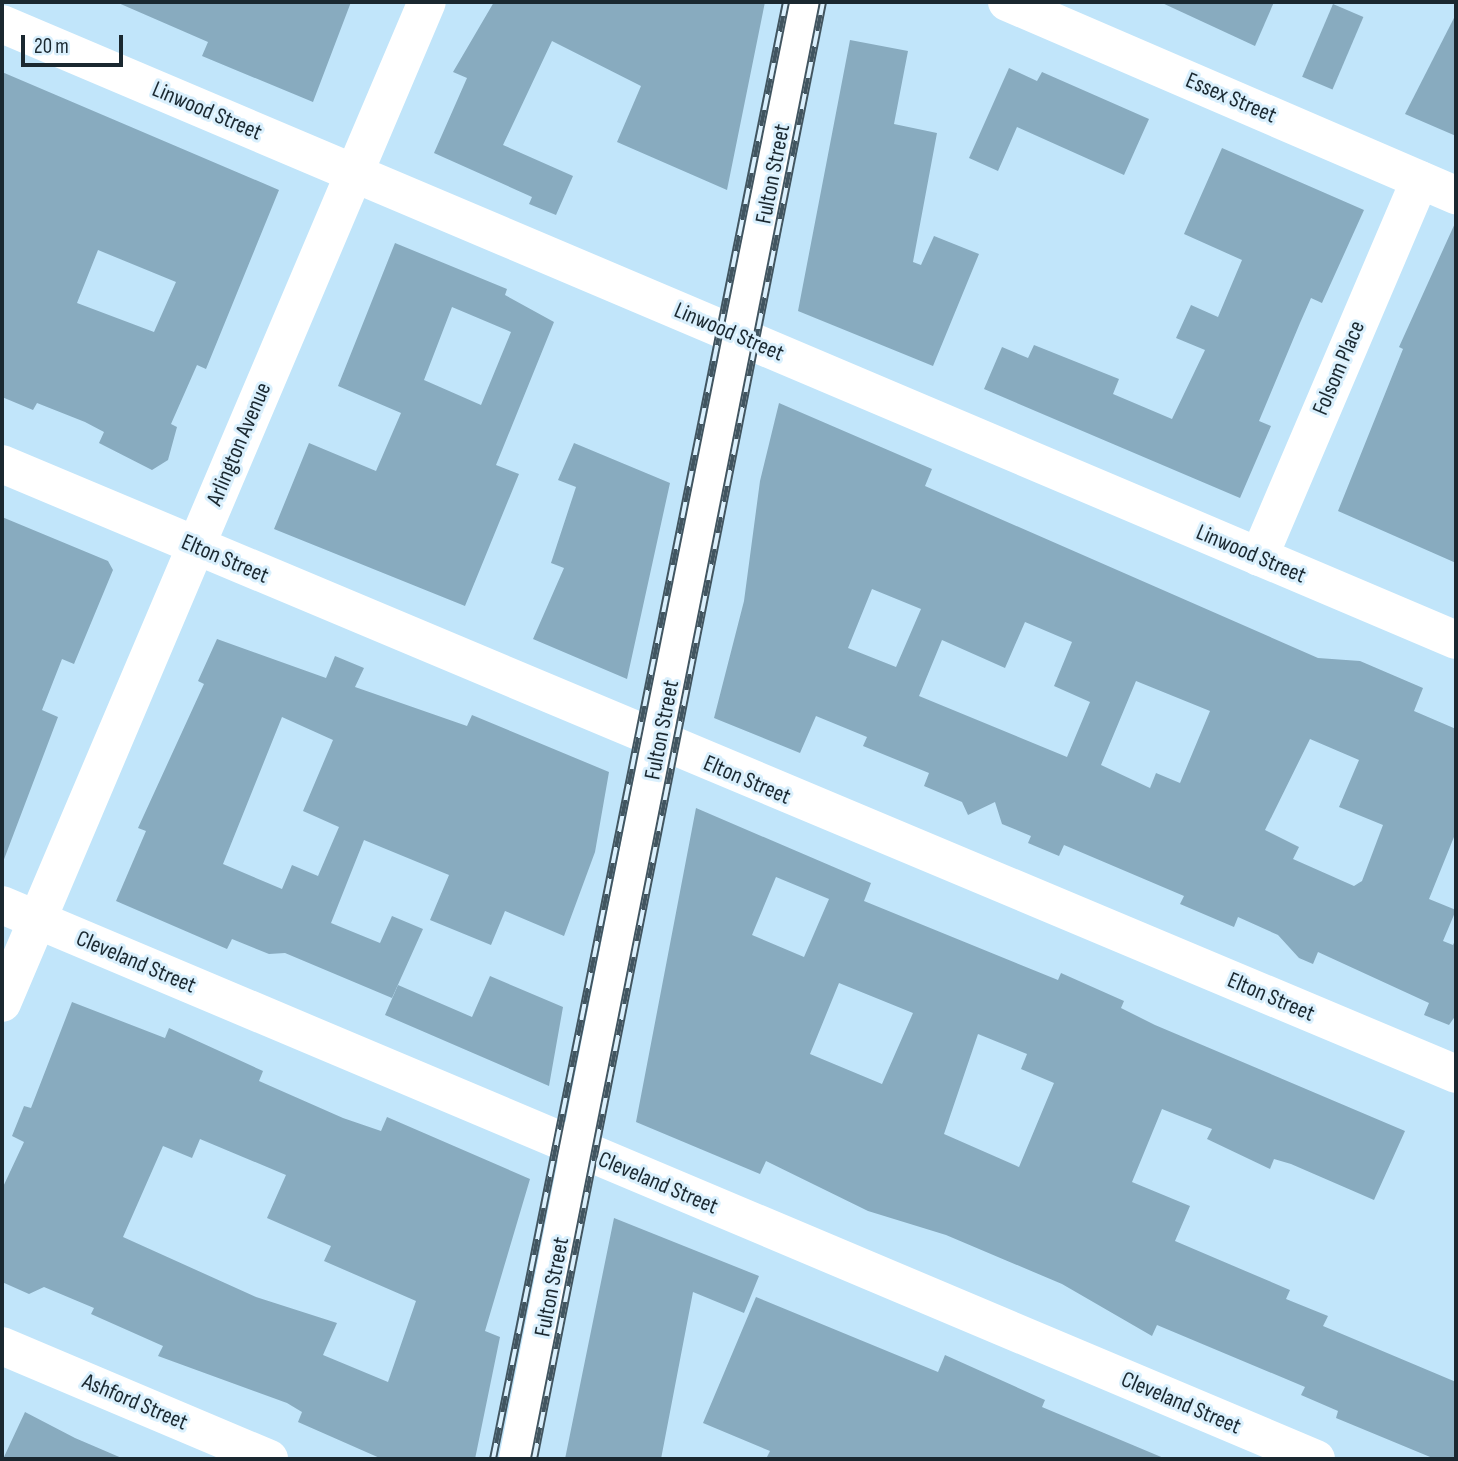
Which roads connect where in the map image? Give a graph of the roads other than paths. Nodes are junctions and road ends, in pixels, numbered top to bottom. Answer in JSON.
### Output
{"nodes":[{"id":1,"x":427,"y":2,"type":"edge"},
{"id":2,"x":807,"y":2,"type":"edge"},
{"id":3,"x":1007,"y":2,"type":"edge"},
{"id":4,"x":2,"y":24,"type":"edge"},
{"id":5,"x":354,"y":173,"type":"junction"},
{"id":6,"x":1420,"y":180,"type":"junction"},
{"id":7,"x":1456,"y":195,"type":"edge"},
{"id":8,"x":741,"y":337,"type":"junction"},
{"id":9,"x":2,"y":464,"type":"edge"},
{"id":10,"x":195,"y":546,"type":"junction"},
{"id":11,"x":1259,"y":557,"type":"junction"},
{"id":12,"x":1456,"y":640,"type":"edge"},
{"id":13,"x":659,"y":743,"type":"junction"},
{"id":14,"x":2,"y":905,"type":"edge"},
{"id":15,"x":37,"y":920,"type":"junction"},
{"id":16,"x":2,"y":1003,"type":"edge"},
{"id":17,"x":1456,"y":1074,"type":"edge"},
{"id":18,"x":579,"y":1150,"type":"junction"},
{"id":19,"x":2,"y":1346,"type":"edge"},
{"id":20,"x":269,"y":1459,"type":"edge"},
{"id":21,"x":518,"y":1459,"type":"edge"},
{"id":22,"x":1316,"y":1459,"type":"edge"}],
"edges":[{"from":1,"to":5,"type":"street","name":"Arlington Avenue"},
{"from":2,"to":8,"type":"street","name":"Fulton Street"},
{"from":3,"to":6,"type":"street","name":"Essex Street"},
{"from":4,"to":5,"type":"street","name":"Linwood Street"},
{"from":5,"to":8,"type":"street","name":"Linwood Street"},
{"from":5,"to":10,"type":"street","name":"Arlington Avenue"},
{"from":6,"to":7,"type":"street","name":"Essex Street"},
{"from":6,"to":11,"type":"street","name":"Folsom Place"},
{"from":8,"to":11,"type":"street","name":"Linwood Street"},
{"from":8,"to":13,"type":"street","name":"Fulton Street"},
{"from":9,"to":10,"type":"street","name":"Elton Street"},
{"from":10,"to":13,"type":"street","name":"Elton Street"},
{"from":10,"to":15,"type":"street","name":"Arlington Avenue"},
{"from":11,"to":12,"type":"street","name":"Linwood Street"},
{"from":13,"to":17,"type":"street","name":"Elton Street"},
{"from":13,"to":18,"type":"street","name":"Fulton Street"},
{"from":14,"to":15,"type":"street","name":"Cleveland Street"},
{"from":15,"to":16,"type":"street","name":"Arlington Avenue"},
{"from":15,"to":18,"type":"street","name":"Cleveland Street"},
{"from":18,"to":21,"type":"street","name":"Fulton Street"},
{"from":18,"to":22,"type":"street","name":"Cleveland Street"},
{"from":19,"to":20,"type":"street","name":"Ashford Street"}]}
